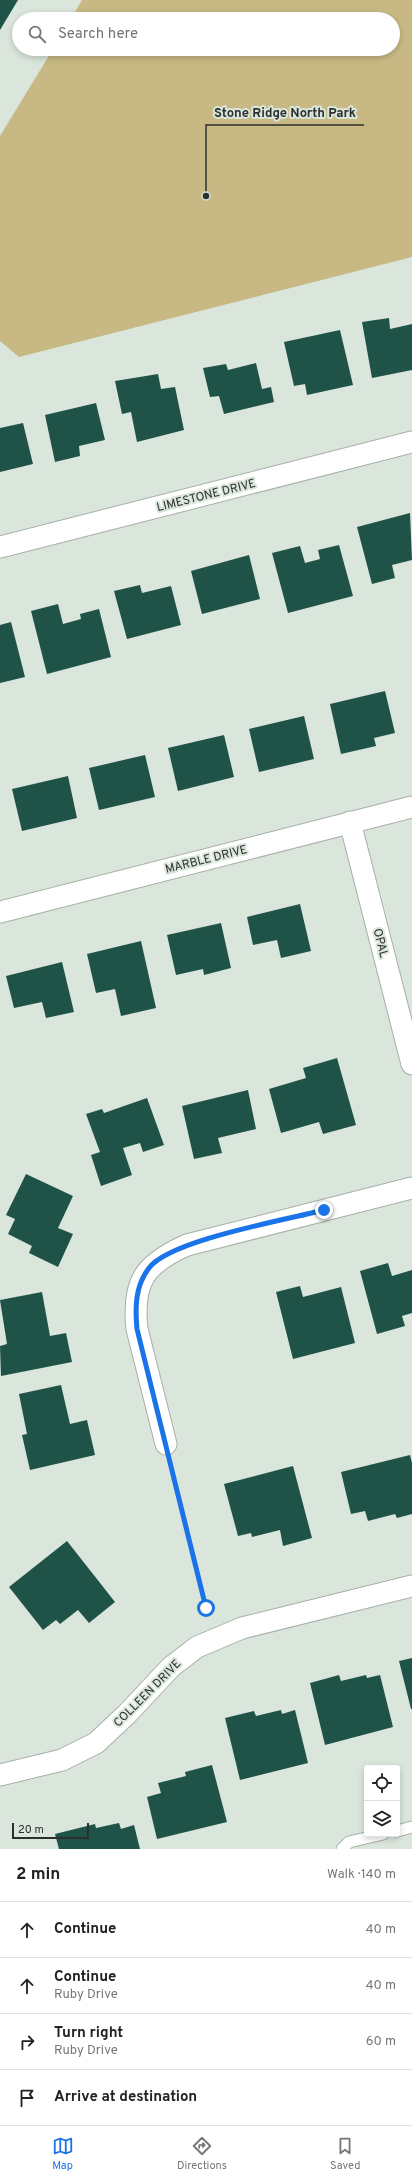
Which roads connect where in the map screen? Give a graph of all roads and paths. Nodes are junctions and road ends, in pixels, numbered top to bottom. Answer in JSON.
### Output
{"nodes":[{"id":1,"x":412,"y":442,"type":"edge"},
{"id":2,"x":0,"y":547,"type":"edge"},
{"id":3,"x":412,"y":807,"type":"edge"},
{"id":4,"x":350,"y":822,"type":"junction"},
{"id":5,"x":0,"y":912,"type":"edge"},
{"id":6,"x":412,"y":1064,"type":"edge"},
{"id":7,"x":412,"y":1188,"type":"edge"},
{"id":8,"x":166,"y":1444,"type":"joint"},
{"id":9,"x":412,"y":1586,"type":"edge"},
{"id":10,"x":210,"y":1622,"type":"dead end"},
{"id":11,"x":0,"y":1775,"type":"edge"},
{"id":12,"x":412,"y":1827,"type":"edge"},
{"id":13,"x":400,"y":1830,"type":"edge"},
{"id":14,"x":370,"y":1837,"type":"edge"},
{"id":15,"x":342,"y":1849,"type":"edge"}],
"edges":[{"from":1,"to":2,"type":"street","name":"LIMESTONE DRIVE"},
{"from":3,"to":4,"type":"street","name":"MARBLE DRIVE"},
{"from":4,"to":5,"type":"street","name":"MARBLE DRIVE"},
{"from":4,"to":6,"type":"street","name":"OPAL"},
{"from":7,"to":8,"type":"street"},
{"from":8,"to":10,"type":"path"},
{"from":9,"to":11,"type":"street","name":"COLLEEN DRIVE"},
{"from":12,"to":13,"type":"lane"},
{"from":14,"to":15,"type":"lane"}]}
